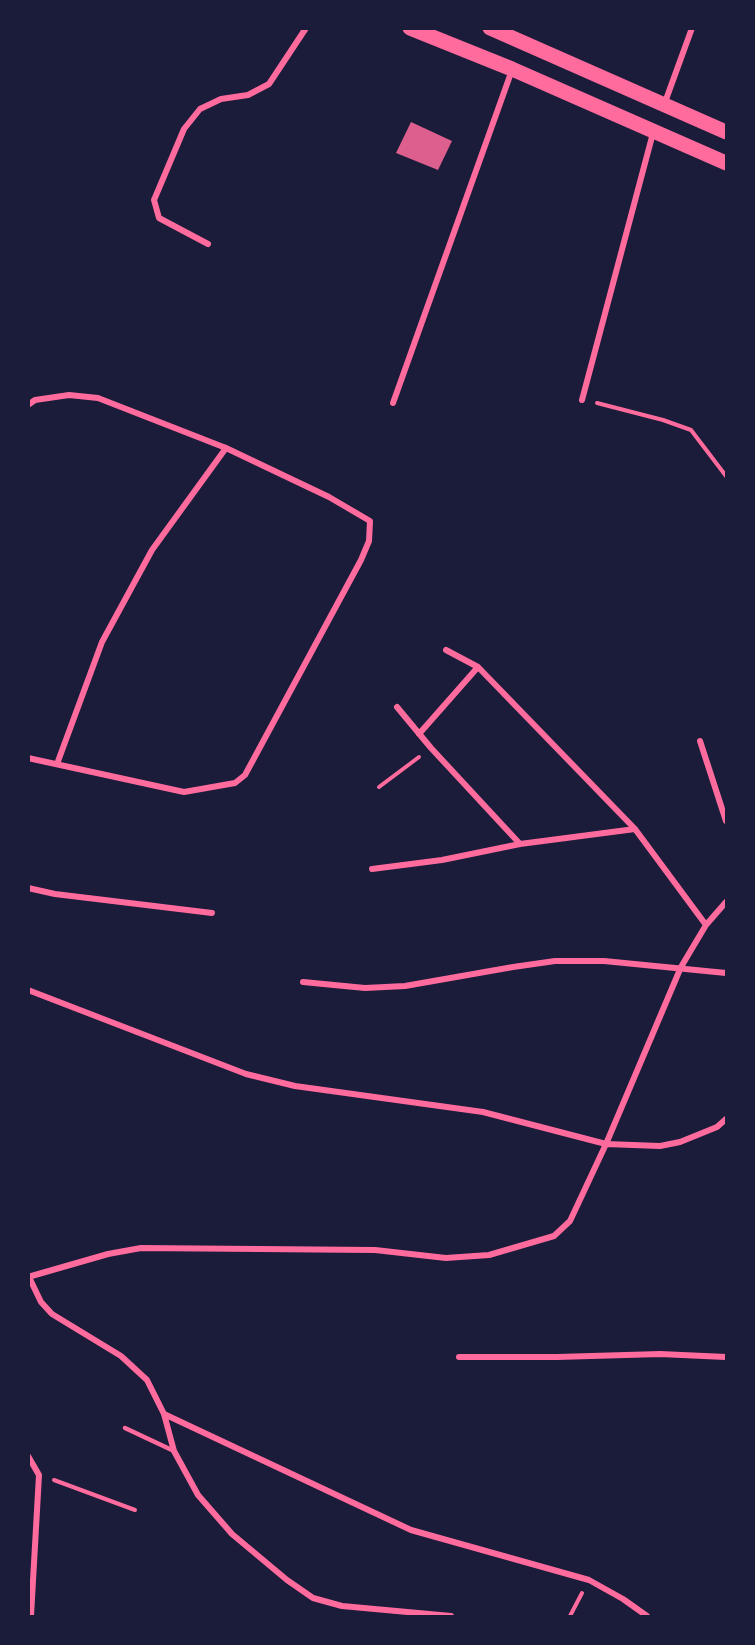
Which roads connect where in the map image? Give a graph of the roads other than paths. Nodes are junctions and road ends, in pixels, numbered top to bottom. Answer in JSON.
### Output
{"nodes":[{"id":1,"x":306,"y":28,"type":"edge"},
{"id":2,"x":410,"y":28,"type":"edge"},
{"id":3,"x":490,"y":28,"type":"edge"},
{"id":4,"x":692,"y":28,"type":"edge"},
{"id":5,"x":512,"y":69,"type":"junction"},
{"id":6,"x":664,"y":106,"type":"junction"},
{"id":7,"x":726,"y":132,"type":"edge"},
{"id":8,"x":653,"y":133,"type":"junction"},
{"id":9,"x":726,"y":164,"type":"edge"},
{"id":10,"x":208,"y":244,"type":"dead end"},
{"id":11,"x":582,"y":400,"type":"road end"},
{"id":12,"x":393,"y":403,"type":"dead end"},
{"id":13,"x":28,"y":405,"type":"edge"},
{"id":14,"x":226,"y":448,"type":"junction"},
{"id":15,"x":446,"y":650,"type":"dead end"},
{"id":16,"x":478,"y":666,"type":"junction"},
{"id":17,"x":397,"y":707,"type":"dead end"},
{"id":18,"x":418,"y":734,"type":"junction"},
{"id":19,"x":700,"y":741,"type":"dead end"},
{"id":20,"x":28,"y":758,"type":"edge"},
{"id":21,"x":57,"y":764,"type":"junction"},
{"id":22,"x":726,"y":821,"type":"edge"},
{"id":23,"x":635,"y":829,"type":"junction"},
{"id":24,"x":520,"y":844,"type":"junction"},
{"id":25,"x":372,"y":869,"type":"dead end"},
{"id":26,"x":28,"y":888,"type":"edge"},
{"id":27,"x":726,"y":902,"type":"edge"},
{"id":28,"x":212,"y":913,"type":"dead end"},
{"id":29,"x":706,"y":925,"type":"junction"},
{"id":30,"x":681,"y":967,"type":"junction"},
{"id":31,"x":726,"y":973,"type":"edge"},
{"id":32,"x":303,"y":982,"type":"dead end"},
{"id":33,"x":28,"y":990,"type":"edge"},
{"id":34,"x":726,"y":1119,"type":"edge"},
{"id":35,"x":606,"y":1144,"type":"junction"},
{"id":36,"x":29,"y":1277,"type":"edge"},
{"id":37,"x":459,"y":1357,"type":"dead end"},
{"id":38,"x":726,"y":1357,"type":"edge"},
{"id":39,"x":164,"y":1414,"type":"junction"},
{"id":40,"x":125,"y":1428,"type":"dead end"},
{"id":41,"x":174,"y":1451,"type":"junction"},
{"id":42,"x":28,"y":1456,"type":"edge"},
{"id":43,"x":30,"y":1615,"type":"edge"},
{"id":44,"x":451,"y":1617,"type":"edge"},
{"id":45,"x":647,"y":1617,"type":"edge"}],
"edges":[{"from":1,"to":10,"type":"street"},
{"from":2,"to":5,"type":"main road"},
{"from":3,"to":6,"type":"main road"},
{"from":4,"to":6,"type":"street"},
{"from":5,"to":8,"type":"main road"},
{"from":5,"to":12,"type":"street"},
{"from":6,"to":7,"type":"main road"},
{"from":8,"to":9,"type":"main road"},
{"from":8,"to":11,"type":"street"},
{"from":13,"to":14,"type":"street"},
{"from":14,"to":21,"type":"street"},
{"from":14,"to":21,"type":"street"},
{"from":15,"to":16,"type":"street"},
{"from":16,"to":18,"type":"street"},
{"from":16,"to":23,"type":"street"},
{"from":17,"to":18,"type":"street"},
{"from":18,"to":24,"type":"street"},
{"from":19,"to":22,"type":"street"},
{"from":20,"to":21,"type":"street"},
{"from":23,"to":24,"type":"street"},
{"from":23,"to":29,"type":"street"},
{"from":24,"to":25,"type":"street"},
{"from":26,"to":28,"type":"street"},
{"from":27,"to":29,"type":"street"},
{"from":29,"to":30,"type":"street"},
{"from":30,"to":31,"type":"street"},
{"from":30,"to":32,"type":"street"},
{"from":30,"to":35,"type":"street"},
{"from":33,"to":35,"type":"street"},
{"from":34,"to":35,"type":"street"},
{"from":35,"to":36,"type":"street"},
{"from":36,"to":39,"type":"street"},
{"from":37,"to":38,"type":"street"},
{"from":39,"to":41,"type":"street"},
{"from":39,"to":45,"type":"street"},
{"from":40,"to":41,"type":"lane"},
{"from":41,"to":44,"type":"street"},
{"from":42,"to":43,"type":"street"}]}
